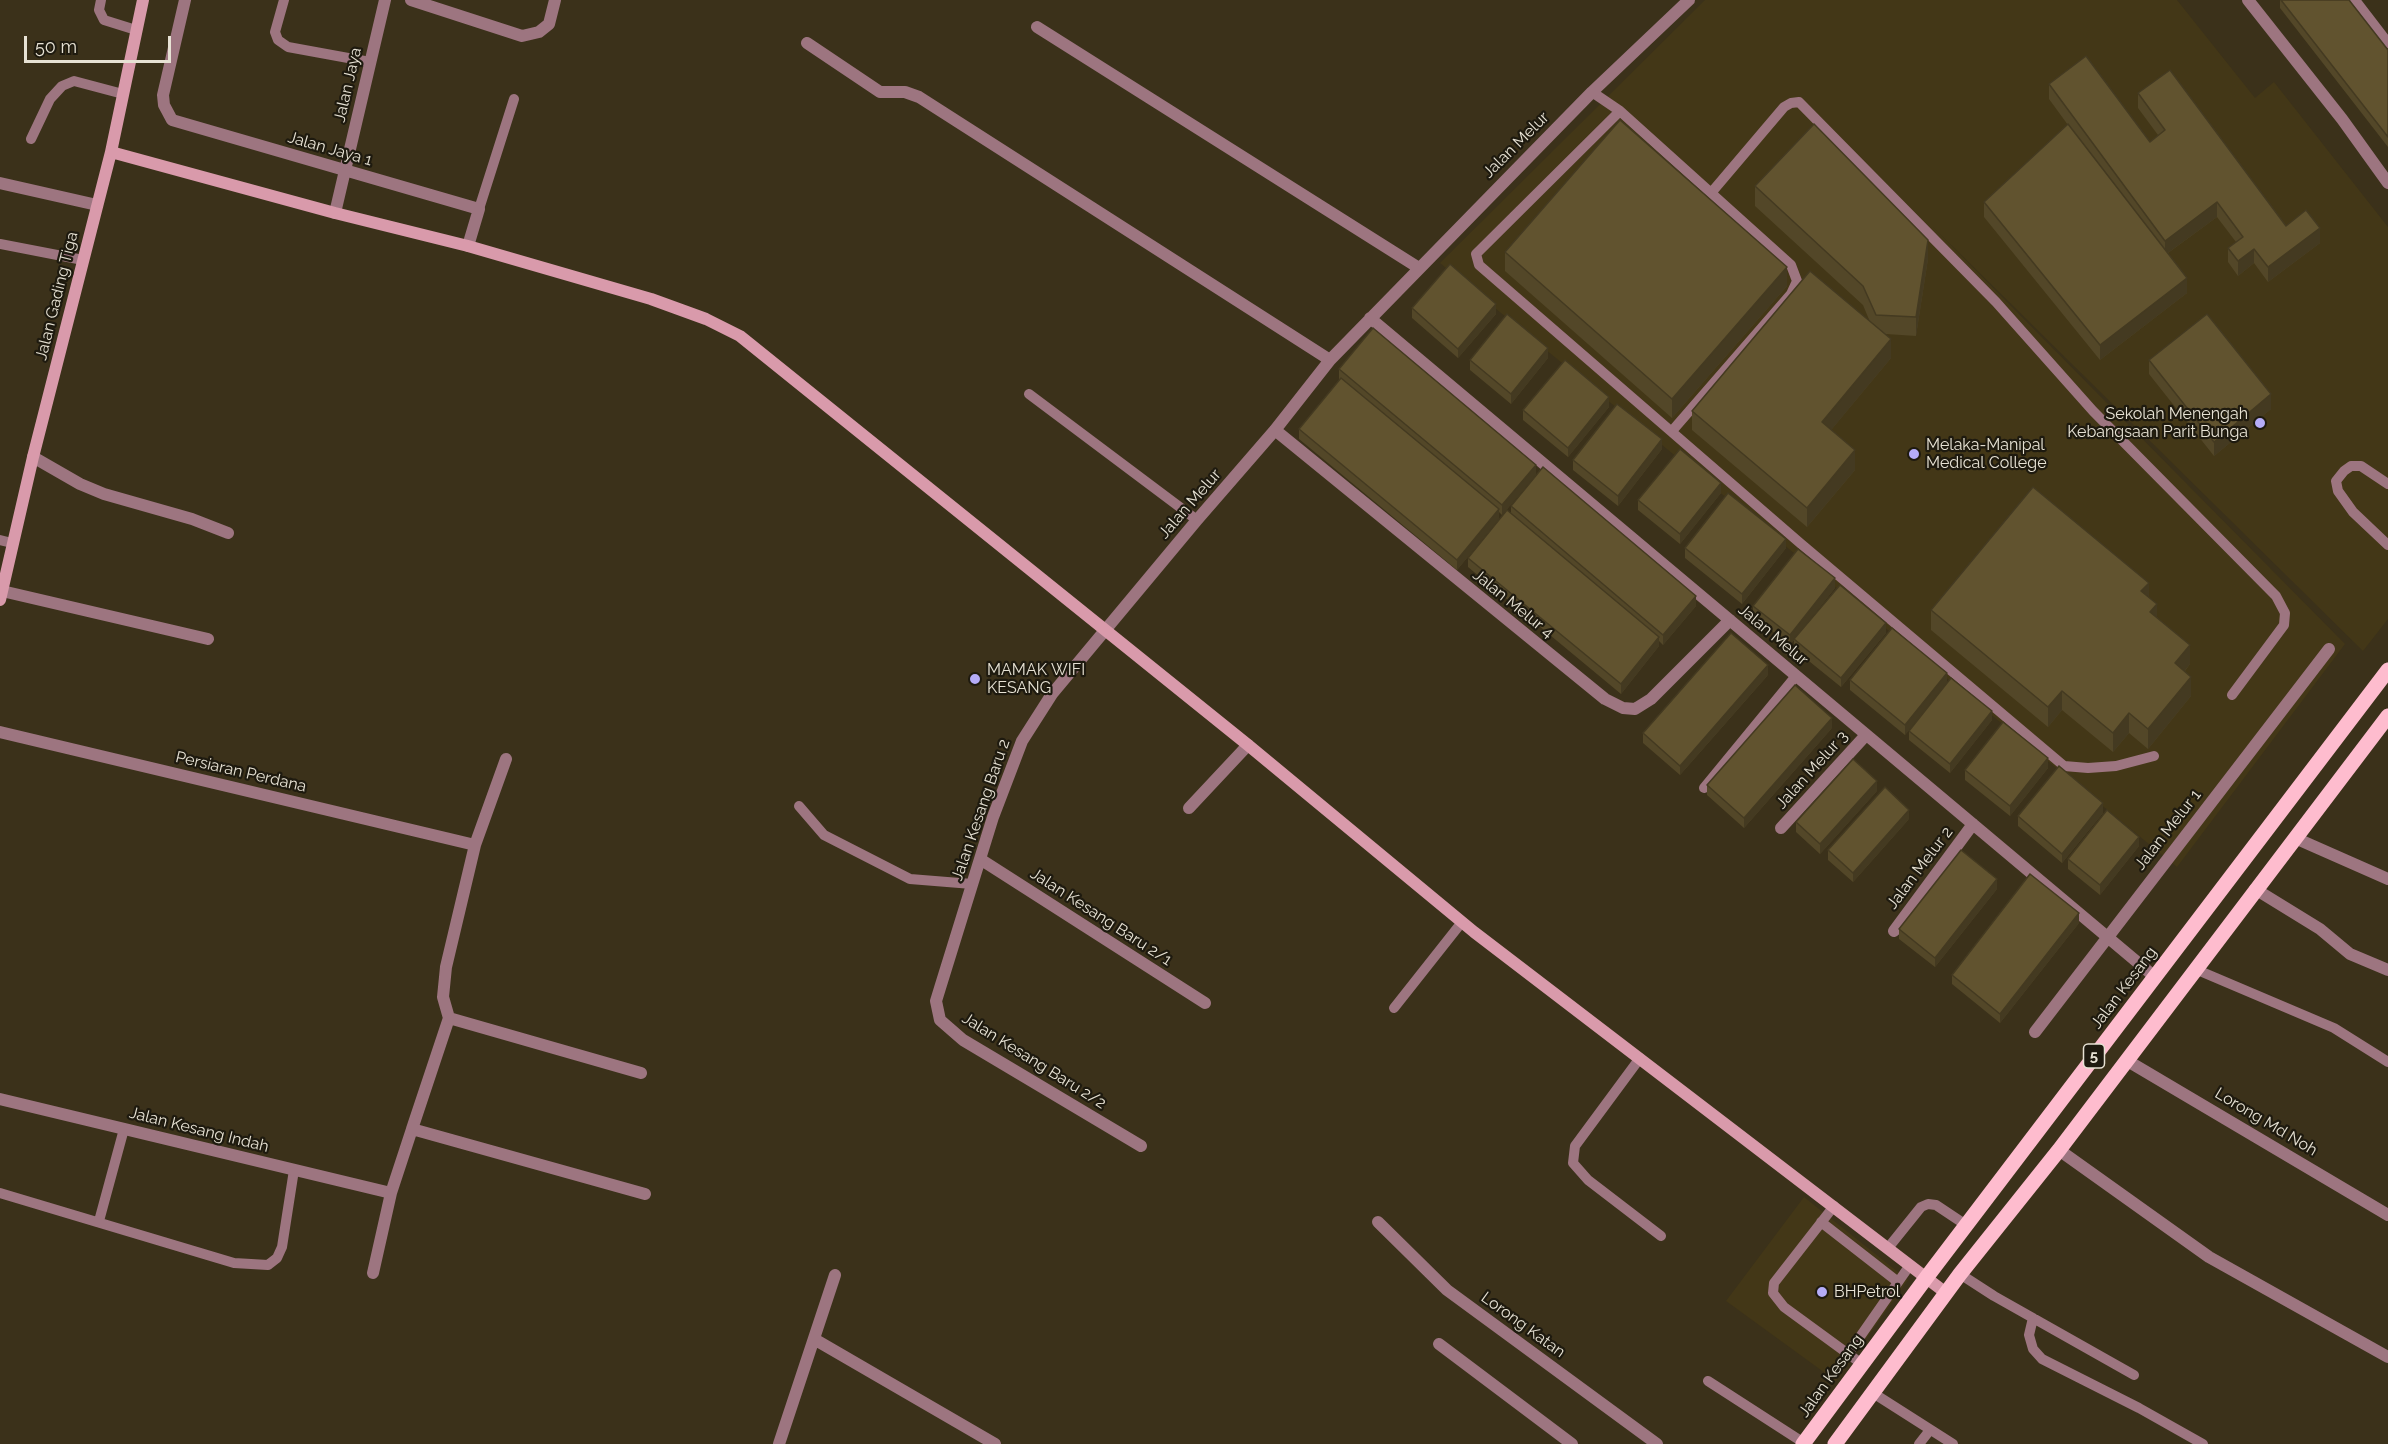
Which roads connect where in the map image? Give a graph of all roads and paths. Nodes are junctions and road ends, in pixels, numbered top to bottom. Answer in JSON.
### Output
{"nodes":[{"id":1,"x":101,"y":0,"type":"edge"},
{"id":2,"x":143,"y":0,"type":"edge"},
{"id":3,"x":186,"y":0,"type":"edge"},
{"id":4,"x":284,"y":0,"type":"edge"},
{"id":5,"x":385,"y":0,"type":"edge"},
{"id":6,"x":411,"y":0,"type":"edge"},
{"id":7,"x":555,"y":0,"type":"edge"},
{"id":8,"x":1689,"y":0,"type":"edge"},
{"id":9,"x":2248,"y":0,"type":"edge"},
{"id":10,"x":2355,"y":0,"type":"edge"},
{"id":11,"x":1037,"y":27,"type":"dead end"},
{"id":12,"x":136,"y":30,"type":"junction"},
{"id":13,"x":807,"y":43,"type":"dead end"},
{"id":14,"x":2388,"y":43,"type":"edge"},
{"id":15,"x":370,"y":62,"type":"junction"},
{"id":16,"x":1592,"y":92,"type":"junction"},
{"id":17,"x":123,"y":94,"type":"junction"},
{"id":18,"x":514,"y":99,"type":"dead end"},
{"id":19,"x":1620,"y":111,"type":"junction"},
{"id":20,"x":32,"y":139,"type":"dead end"},
{"id":21,"x":111,"y":152,"type":"junction"},
{"id":22,"x":345,"y":171,"type":"junction"},
{"id":23,"x":0,"y":183,"type":"edge"},
{"id":24,"x":2388,"y":183,"type":"edge"},
{"id":25,"x":1711,"y":192,"type":"junction"},
{"id":26,"x":97,"y":205,"type":"junction"},
{"id":27,"x":478,"y":209,"type":"junction"},
{"id":28,"x":335,"y":213,"type":"junction"},
{"id":29,"x":0,"y":244,"type":"edge"},
{"id":30,"x":468,"y":246,"type":"junction"},
{"id":31,"x":83,"y":260,"type":"junction"},
{"id":32,"x":1419,"y":268,"type":"junction"},
{"id":33,"x":1370,"y":318,"type":"junction"},
{"id":34,"x":1330,"y":360,"type":"junction"},
{"id":35,"x":1029,"y":394,"type":"dead end"},
{"id":36,"x":1275,"y":430,"type":"junction"},
{"id":37,"x":1672,"y":431,"type":"junction"},
{"id":38,"x":33,"y":457,"type":"junction"},
{"id":39,"x":2388,"y":484,"type":"edge"},
{"id":40,"x":1197,"y":520,"type":"junction"},
{"id":41,"x":228,"y":532,"type":"dead end"},
{"id":42,"x":6,"y":541,"type":"edge"},
{"id":43,"x":2388,"y":545,"type":"edge"},
{"id":44,"x":4,"y":557,"type":"edge"},
{"id":45,"x":1,"y":596,"type":"edge"},
{"id":46,"x":1730,"y":620,"type":"junction"},
{"id":47,"x":1104,"y":630,"type":"junction"},
{"id":48,"x":208,"y":639,"type":"dead end"},
{"id":49,"x":2329,"y":649,"type":"dead end"},
{"id":50,"x":2388,"y":670,"type":"edge"},
{"id":51,"x":1796,"y":676,"type":"junction"},
{"id":52,"x":2232,"y":695,"type":"dead end"},
{"id":53,"x":2388,"y":716,"type":"edge"},
{"id":54,"x":0,"y":732,"type":"edge"},
{"id":55,"x":1866,"y":735,"type":"junction"},
{"id":56,"x":1248,"y":745,"type":"junction"},
{"id":57,"x":2154,"y":756,"type":"dead end"},
{"id":58,"x":506,"y":759,"type":"dead end"},
{"id":59,"x":1704,"y":788,"type":"dead end"},
{"id":60,"x":799,"y":806,"type":"dead end"},
{"id":61,"x":1189,"y":808,"type":"dead end"},
{"id":62,"x":1973,"y":824,"type":"junction"},
{"id":63,"x":1781,"y":828,"type":"dead end"},
{"id":64,"x":2295,"y":838,"type":"junction"},
{"id":65,"x":475,"y":845,"type":"junction"},
{"id":66,"x":980,"y":859,"type":"junction"},
{"id":67,"x":2388,"y":879,"type":"edge"},
{"id":68,"x":972,"y":884,"type":"junction"},
{"id":69,"x":2255,"y":890,"type":"junction"},
{"id":70,"x":1462,"y":922,"type":"junction"},
{"id":71,"x":1894,"y":931,"type":"dead end"},
{"id":72,"x":2108,"y":937,"type":"junction"},
{"id":73,"x":2195,"y":969,"type":"junction"},
{"id":74,"x":2388,"y":970,"type":"edge"},
{"id":75,"x":2155,"y":977,"type":"junction"},
{"id":76,"x":940,"y":988,"type":"joint"},
{"id":77,"x":1205,"y":1003,"type":"dead end"},
{"id":78,"x":1394,"y":1008,"type":"dead end"},
{"id":79,"x":449,"y":1018,"type":"junction"},
{"id":80,"x":2035,"y":1032,"type":"dead end"},
{"id":81,"x":1640,"y":1058,"type":"junction"},
{"id":82,"x":2126,"y":1060,"type":"junction"},
{"id":83,"x":2388,"y":1062,"type":"edge"},
{"id":84,"x":641,"y":1073,"type":"dead end"},
{"id":85,"x":0,"y":1099,"type":"edge"},
{"id":86,"x":124,"y":1129,"type":"junction"},
{"id":87,"x":412,"y":1129,"type":"junction"},
{"id":88,"x":1141,"y":1146,"type":"dead end"},
{"id":89,"x":2059,"y":1150,"type":"junction"},
{"id":90,"x":294,"y":1170,"type":"junction"},
{"id":91,"x":0,"y":1193,"type":"edge"},
{"id":92,"x":391,"y":1193,"type":"junction"},
{"id":93,"x":645,"y":1194,"type":"dead end"},
{"id":94,"x":1834,"y":1206,"type":"junction"},
{"id":95,"x":2388,"y":1215,"type":"edge"},
{"id":96,"x":99,"y":1221,"type":"junction"},
{"id":97,"x":1378,"y":1222,"type":"dead end"},
{"id":98,"x":1821,"y":1222,"type":"junction"},
{"id":99,"x":1966,"y":1225,"type":"junction"},
{"id":100,"x":1661,"y":1236,"type":"dead end"},
{"id":101,"x":1888,"y":1248,"type":"junction"},
{"id":102,"x":1910,"y":1265,"type":"junction"},
{"id":103,"x":373,"y":1273,"type":"dead end"},
{"id":104,"x":1960,"y":1274,"type":"junction"},
{"id":105,"x":835,"y":1275,"type":"dead end"},
{"id":106,"x":1926,"y":1278,"type":"junction"},
{"id":107,"x":1898,"y":1282,"type":"junction"},
{"id":108,"x":1946,"y":1293,"type":"junction"},
{"id":109,"x":2033,"y":1318,"type":"junction"},
{"id":110,"x":814,"y":1339,"type":"junction"},
{"id":111,"x":1439,"y":1344,"type":"dead end"},
{"id":112,"x":1848,"y":1354,"type":"junction"},
{"id":113,"x":2388,"y":1357,"type":"edge"},
{"id":114,"x":1862,"y":1364,"type":"junction"},
{"id":115,"x":2134,"y":1375,"type":"dead end"},
{"id":116,"x":1708,"y":1381,"type":"dead end"},
{"id":117,"x":1873,"y":1393,"type":"junction"},
{"id":118,"x":1930,"y":1430,"type":"junction"},
{"id":119,"x":779,"y":1444,"type":"edge"},
{"id":120,"x":995,"y":1444,"type":"edge"},
{"id":121,"x":1572,"y":1444,"type":"edge"},
{"id":122,"x":1657,"y":1444,"type":"edge"},
{"id":123,"x":1804,"y":1444,"type":"edge"},
{"id":124,"x":1835,"y":1444,"type":"edge"},
{"id":125,"x":1919,"y":1444,"type":"edge"},
{"id":126,"x":1953,"y":1444,"type":"edge"},
{"id":127,"x":2203,"y":1444,"type":"edge"}],
"edges":[{"from":1,"to":12,"type":"lane"},
{"from":2,"to":12,"type":"street","name":"Jalan Gading Tiga"},
{"from":3,"to":22,"type":"street","name":"Jalan Jaya 1"},
{"from":4,"to":15,"type":"lane"},
{"from":5,"to":15,"type":"street","name":"Jalan Jaya"},
{"from":6,"to":7,"type":"street"},
{"from":8,"to":16,"type":"street","name":"Jalan Melur"},
{"from":9,"to":24,"type":"street"},
{"from":10,"to":14,"type":"lane"},
{"from":11,"to":32,"type":"street"},
{"from":12,"to":17,"type":"street","name":"Jalan Gading Tiga"},
{"from":13,"to":34,"type":"street"},
{"from":15,"to":22,"type":"street","name":"Jalan Jaya"},
{"from":16,"to":19,"type":"lane"},
{"from":16,"to":32,"type":"street","name":"Jalan Melur"},
{"from":17,"to":20,"type":"lane"},
{"from":17,"to":21,"type":"street","name":"Jalan Gading Tiga"},
{"from":18,"to":27,"type":"lane"},
{"from":19,"to":25,"type":"lane"},
{"from":19,"to":37,"type":"lane"},
{"from":21,"to":26,"type":"street","name":"Jalan Gading Tiga"},
{"from":21,"to":28,"type":"street"},
{"from":22,"to":27,"type":"street","name":"Jalan Jaya 1"},
{"from":22,"to":28,"type":"street","name":"Jalan Jaya"},
{"from":23,"to":26,"type":"street"},
{"from":25,"to":37,"type":"lane"},
{"from":25,"to":52,"type":"lane"},
{"from":26,"to":31,"type":"street","name":"Jalan Gading Tiga"},
{"from":27,"to":30,"type":"street"},
{"from":28,"to":30,"type":"street"},
{"from":29,"to":31,"type":"lane"},
{"from":30,"to":47,"type":"street"},
{"from":31,"to":38,"type":"street","name":"Jalan Gading Tiga"},
{"from":32,"to":33,"type":"street","name":"Jalan Melur"},
{"from":33,"to":34,"type":"street","name":"Jalan Melur"},
{"from":33,"to":46,"type":"street","name":"Jalan Melur"},
{"from":34,"to":36,"type":"street","name":"Jalan Melur"},
{"from":35,"to":40,"type":"lane"},
{"from":36,"to":40,"type":"street","name":"Jalan Melur"},
{"from":36,"to":46,"type":"street","name":"Jalan Melur 4"},
{"from":37,"to":57,"type":"lane"},
{"from":38,"to":41,"type":"street"},
{"from":38,"to":42,"type":"street","name":"Jalan Gading Tiga"},
{"from":39,"to":43,"type":"lane"},
{"from":40,"to":47,"type":"street","name":"Jalan Melur"},
{"from":42,"to":44,"type":"street","name":"Jalan Gading Tiga"},
{"from":44,"to":45,"type":"street","name":"Jalan Gading Tiga"},
{"from":45,"to":48,"type":"street"},
{"from":46,"to":51,"type":"street","name":"Jalan Melur"},
{"from":47,"to":56,"type":"street"},
{"from":47,"to":66,"type":"street","name":"Jalan Kesang Baru 2"},
{"from":49,"to":72,"type":"street","name":"Jalan Melur 1"},
{"from":50,"to":75,"type":"main road","name":"Jalan Kesang","number":"5"},
{"from":51,"to":55,"type":"street","name":"Jalan Melur"},
{"from":51,"to":59,"type":"lane"},
{"from":53,"to":64,"type":"main road","number":"5"},
{"from":54,"to":65,"type":"street","name":"Persiaran Perdana"},
{"from":55,"to":62,"type":"street","name":"Jalan Melur"},
{"from":55,"to":63,"type":"street","name":"Jalan Melur 3"},
{"from":56,"to":61,"type":"street"},
{"from":56,"to":70,"type":"street"},
{"from":58,"to":65,"type":"street"},
{"from":60,"to":68,"type":"lane"},
{"from":62,"to":71,"type":"street","name":"Jalan Melur 2"},
{"from":62,"to":72,"type":"street","name":"Jalan Melur"},
{"from":64,"to":67,"type":"street"},
{"from":64,"to":69,"type":"main road","number":"5"},
{"from":65,"to":79,"type":"street"},
{"from":66,"to":68,"type":"street","name":"Jalan Kesang Baru 2"},
{"from":66,"to":77,"type":"street","name":"Jalan Kesang Baru 2/1"},
{"from":68,"to":76,"type":"street","name":"Jalan Kesang Baru 2"},
{"from":69,"to":73,"type":"main road","number":"5"},
{"from":69,"to":74,"type":"street"},
{"from":70,"to":78,"type":"lane"},
{"from":70,"to":81,"type":"street"},
{"from":72,"to":75,"type":"street","name":"Jalan Melur"},
{"from":72,"to":80,"type":"street","name":"Jalan Melur 1"},
{"from":73,"to":82,"type":"main road","number":"5"},
{"from":73,"to":83,"type":"lane"},
{"from":75,"to":99,"type":"main road","name":"Jalan Kesang","number":"5"},
{"from":76,"to":88,"type":"street","name":"Jalan Kesang Baru 2/2"},
{"from":79,"to":84,"type":"street"},
{"from":79,"to":87,"type":"street"},
{"from":81,"to":94,"type":"street"},
{"from":81,"to":100,"type":"lane"},
{"from":82,"to":89,"type":"main road","number":"5"},
{"from":82,"to":95,"type":"street","name":"Lorong Md Noh"},
{"from":85,"to":86,"type":"street","name":"Jalan Kesang Indah"},
{"from":86,"to":90,"type":"street","name":"Jalan Kesang Indah"},
{"from":86,"to":96,"type":"lane"},
{"from":87,"to":92,"type":"street"},
{"from":87,"to":93,"type":"street"},
{"from":89,"to":104,"type":"main road","number":"5"},
{"from":89,"to":113,"type":"street"},
{"from":90,"to":92,"type":"street","name":"Jalan Kesang Indah"},
{"from":90,"to":96,"type":"lane"},
{"from":91,"to":96,"type":"lane"},
{"from":92,"to":103,"type":"street"},
{"from":94,"to":98,"type":"lane"},
{"from":94,"to":101,"type":"street"},
{"from":97,"to":122,"type":"street","name":"Lorong Katan"},
{"from":98,"to":107,"type":"lane"},
{"from":98,"to":112,"type":"lane"},
{"from":99,"to":101,"type":"lane"},
{"from":99,"to":106,"type":"main road","name":"Jalan Kesang","number":"5"},
{"from":101,"to":102,"type":"street"},
{"from":102,"to":106,"type":"street"},
{"from":102,"to":107,"type":"lane"},
{"from":104,"to":108,"type":"main road","number":"5"},
{"from":104,"to":109,"type":"lane"},
{"from":105,"to":110,"type":"street"},
{"from":106,"to":108,"type":"street"},
{"from":106,"to":114,"type":"main road","name":"Jalan Kesang","number":"5"},
{"from":107,"to":112,"type":"lane"},
{"from":108,"to":117,"type":"main road","number":"5"},
{"from":109,"to":115,"type":"lane"},
{"from":109,"to":127,"type":"lane"},
{"from":110,"to":119,"type":"street"},
{"from":110,"to":120,"type":"street"},
{"from":111,"to":121,"type":"street"},
{"from":112,"to":114,"type":"lane"},
{"from":114,"to":123,"type":"main road","name":"Jalan Kesang","number":"5"},
{"from":116,"to":123,"type":"lane"},
{"from":117,"to":118,"type":"lane"},
{"from":117,"to":124,"type":"main road","number":"5"},
{"from":118,"to":125,"type":"lane"},
{"from":118,"to":126,"type":"lane"}]}
